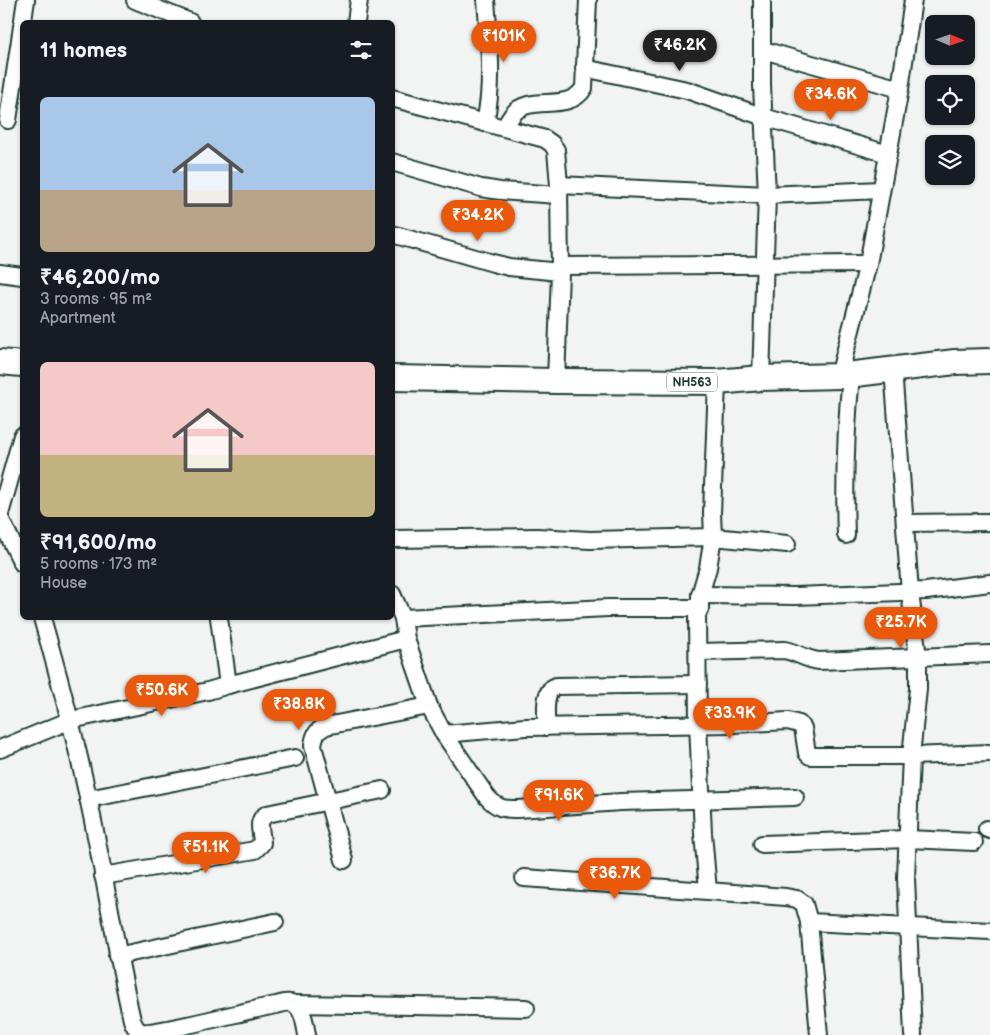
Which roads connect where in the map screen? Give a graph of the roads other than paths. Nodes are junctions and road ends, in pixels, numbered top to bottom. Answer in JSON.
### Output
{"nodes":[{"id":1,"x":26,"y":0,"type":"edge"},
{"id":2,"x":135,"y":0,"type":"edge"},
{"id":3,"x":359,"y":0,"type":"edge"},
{"id":4,"x":486,"y":0,"type":"edge"},
{"id":5,"x":588,"y":0,"type":"edge"},
{"id":6,"x":762,"y":0,"type":"edge"},
{"id":7,"x":914,"y":0,"type":"edge"},
{"id":8,"x":23,"y":20,"type":"edge"},
{"id":9,"x":185,"y":20,"type":"edge"},
{"id":10,"x":356,"y":20,"type":"edge"},
{"id":11,"x":20,"y":40,"type":"edge"},
{"id":12,"x":763,"y":50,"type":"junction"},
{"id":13,"x":584,"y":68,"type":"junction"},
{"id":14,"x":900,"y":89,"type":"junction"},
{"id":15,"x":395,"y":99,"type":"edge"},
{"id":16,"x":764,"y":117,"type":"junction"},
{"id":17,"x":8,"y":120,"type":"dead end"},
{"id":18,"x":485,"y":123,"type":"junction"},
{"id":19,"x":505,"y":128,"type":"junction"},
{"id":20,"x":888,"y":154,"type":"junction"},
{"id":21,"x":395,"y":163,"type":"edge"},
{"id":22,"x":559,"y":190,"type":"junction"},
{"id":23,"x":881,"y":190,"type":"junction"},
{"id":24,"x":766,"y":195,"type":"junction"},
{"id":25,"x":395,"y":235,"type":"edge"},
{"id":26,"x":868,"y":264,"type":"junction"},
{"id":27,"x":765,"y":265,"type":"junction"},
{"id":28,"x":559,"y":269,"type":"junction"},
{"id":29,"x":0,"y":273,"type":"edge"},
{"id":30,"x":20,"y":276,"type":"edge"},
{"id":31,"x":990,"y":361,"type":"edge"},
{"id":32,"x":0,"y":362,"type":"edge"},
{"id":33,"x":20,"y":364,"type":"edge"},
{"id":34,"x":893,"y":369,"type":"junction"},
{"id":35,"x":845,"y":375,"type":"junction"},
{"id":36,"x":395,"y":378,"type":"edge"},
{"id":37,"x":761,"y":378,"type":"junction"},
{"id":38,"x":556,"y":381,"type":"junction"},
{"id":39,"x":717,"y":382,"type":"junction"},
{"id":40,"x":20,"y":444,"type":"edge"},
{"id":41,"x":9,"y":491,"type":"edge"},
{"id":42,"x":0,"y":516,"type":"edge"},
{"id":43,"x":990,"y":522,"type":"edge"},
{"id":44,"x":906,"y":523,"type":"junction"},
{"id":45,"x":846,"y":535,"type":"dead end"},
{"id":46,"x":713,"y":537,"type":"junction"},
{"id":47,"x":395,"y":539,"type":"edge"},
{"id":48,"x":787,"y":544,"type":"dead end"},
{"id":49,"x":20,"y":559,"type":"edge"},
{"id":50,"x":990,"y":583,"type":"edge"},
{"id":51,"x":910,"y":592,"type":"junction"},
{"id":52,"x":395,"y":600,"type":"edge"},
{"id":53,"x":700,"y":601,"type":"junction"},
{"id":54,"x":404,"y":618,"type":"junction"},
{"id":55,"x":43,"y":620,"type":"edge"},
{"id":56,"x":219,"y":620,"type":"edge"},
{"id":57,"x":406,"y":639,"type":"junction"},
{"id":58,"x":698,"y":652,"type":"junction"},
{"id":59,"x":990,"y":654,"type":"edge"},
{"id":60,"x":918,"y":658,"type":"junction"},
{"id":61,"x":228,"y":684,"type":"junction"},
{"id":62,"x":698,"y":684,"type":"junction"},
{"id":63,"x":429,"y":706,"type":"junction"},
{"id":64,"x":71,"y":720,"type":"junction"},
{"id":65,"x":698,"y":724,"type":"junction"},
{"id":66,"x":546,"y":727,"type":"junction"},
{"id":67,"x":444,"y":734,"type":"junction"},
{"id":68,"x":0,"y":749,"type":"edge"},
{"id":69,"x":990,"y":753,"type":"edge"},
{"id":70,"x":911,"y":756,"type":"junction"},
{"id":71,"x":295,"y":758,"type":"dead end"},
{"id":72,"x":382,"y":790,"type":"dead end"},
{"id":73,"x":795,"y":797,"type":"dead end"},
{"id":74,"x":88,"y":799,"type":"junction"},
{"id":75,"x":702,"y":799,"type":"junction"},
{"id":76,"x":328,"y":802,"type":"junction"},
{"id":77,"x":908,"y":838,"type":"junction"},
{"id":78,"x":974,"y":842,"type":"dead end"},
{"id":79,"x":762,"y":844,"type":"dead end"},
{"id":80,"x":344,"y":860,"type":"dead end"},
{"id":81,"x":104,"y":876,"type":"junction"},
{"id":82,"x":524,"y":878,"type":"dead end"},
{"id":83,"x":708,"y":891,"type":"junction"},
{"id":84,"x":275,"y":922,"type":"dead end"},
{"id":85,"x":809,"y":922,"type":"junction"},
{"id":86,"x":908,"y":926,"type":"junction"},
{"id":87,"x":990,"y":931,"type":"edge"},
{"id":88,"x":117,"y":956,"type":"junction"},
{"id":89,"x":295,"y":1004,"type":"junction"},
{"id":90,"x":526,"y":1008,"type":"dead end"},
{"id":91,"x":307,"y":1035,"type":"edge"},
{"id":92,"x":819,"y":1035,"type":"edge"},
{"id":93,"x":913,"y":1035,"type":"edge"}],
"edges":[{"from":1,"to":8,"type":"street"},
{"from":2,"to":9,"type":"street"},
{"from":3,"to":10,"type":"street"},
{"from":4,"to":18,"type":"street"},
{"from":5,"to":13,"type":"street"},
{"from":6,"to":12,"type":"street"},
{"from":7,"to":14,"type":"street"},
{"from":11,"to":17,"type":"street"},
{"from":12,"to":14,"type":"street"},
{"from":12,"to":16,"type":"street"},
{"from":13,"to":16,"type":"street"},
{"from":13,"to":19,"type":"street"},
{"from":14,"to":20,"type":"street"},
{"from":15,"to":18,"type":"street"},
{"from":16,"to":20,"type":"street"},
{"from":16,"to":24,"type":"street"},
{"from":18,"to":19,"type":"street"},
{"from":19,"to":22,"type":"street"},
{"from":20,"to":23,"type":"street"},
{"from":21,"to":22,"type":"street"},
{"from":22,"to":24,"type":"street"},
{"from":22,"to":28,"type":"street"},
{"from":23,"to":24,"type":"street"},
{"from":23,"to":26,"type":"street"},
{"from":24,"to":27,"type":"street"},
{"from":25,"to":28,"type":"street"},
{"from":26,"to":27,"type":"street"},
{"from":26,"to":35,"type":"street"},
{"from":27,"to":28,"type":"street"},
{"from":27,"to":37,"type":"street"},
{"from":28,"to":38,"type":"street"},
{"from":29,"to":30,"type":"street"},
{"from":31,"to":34,"type":"highway","number":"NH563"},
{"from":32,"to":33,"type":"highway"},
{"from":34,"to":35,"type":"highway","number":"NH563"},
{"from":34,"to":44,"type":"street"},
{"from":35,"to":37,"type":"highway","number":"NH563"},
{"from":35,"to":45,"type":"street"},
{"from":36,"to":38,"type":"highway","number":"NH563"},
{"from":37,"to":39,"type":"highway","number":"NH563"},
{"from":38,"to":39,"type":"highway","number":"NH563"},
{"from":39,"to":46,"type":"street"},
{"from":40,"to":41,"type":"street"},
{"from":41,"to":42,"type":"street"},
{"from":42,"to":49,"type":"street"},
{"from":43,"to":44,"type":"street"},
{"from":44,"to":51,"type":"street"},
{"from":46,"to":47,"type":"street"},
{"from":46,"to":48,"type":"street"},
{"from":46,"to":53,"type":"street"},
{"from":50,"to":51,"type":"street"},
{"from":51,"to":53,"type":"street"},
{"from":51,"to":60,"type":"street"},
{"from":52,"to":54,"type":"street"},
{"from":53,"to":54,"type":"street"},
{"from":53,"to":58,"type":"street"},
{"from":54,"to":57,"type":"street"},
{"from":55,"to":64,"type":"street"},
{"from":56,"to":61,"type":"street"},
{"from":57,"to":61,"type":"street"},
{"from":57,"to":63,"type":"street"},
{"from":58,"to":60,"type":"street"},
{"from":58,"to":62,"type":"street"},
{"from":59,"to":60,"type":"street"},
{"from":60,"to":70,"type":"street"},
{"from":61,"to":64,"type":"street"},
{"from":62,"to":65,"type":"street"},
{"from":62,"to":66,"type":"street"},
{"from":63,"to":67,"type":"street"},
{"from":63,"to":76,"type":"street"},
{"from":64,"to":68,"type":"street"},
{"from":64,"to":74,"type":"street"},
{"from":65,"to":66,"type":"street"},
{"from":65,"to":70,"type":"street"},
{"from":65,"to":75,"type":"street"},
{"from":66,"to":67,"type":"street"},
{"from":67,"to":75,"type":"street"},
{"from":69,"to":70,"type":"street"},
{"from":70,"to":77,"type":"street"},
{"from":71,"to":74,"type":"street"},
{"from":72,"to":76,"type":"street"},
{"from":73,"to":75,"type":"street"},
{"from":74,"to":81,"type":"street"},
{"from":75,"to":83,"type":"street"},
{"from":76,"to":80,"type":"street"},
{"from":76,"to":81,"type":"street"},
{"from":77,"to":78,"type":"street"},
{"from":77,"to":79,"type":"street"},
{"from":77,"to":86,"type":"street"},
{"from":81,"to":88,"type":"street"},
{"from":82,"to":83,"type":"street"},
{"from":83,"to":85,"type":"street"},
{"from":84,"to":88,"type":"street"},
{"from":85,"to":86,"type":"street"},
{"from":85,"to":92,"type":"street"},
{"from":86,"to":87,"type":"street"},
{"from":86,"to":93,"type":"street"},
{"from":88,"to":89,"type":"street"},
{"from":89,"to":90,"type":"street"},
{"from":89,"to":91,"type":"street"}]}
